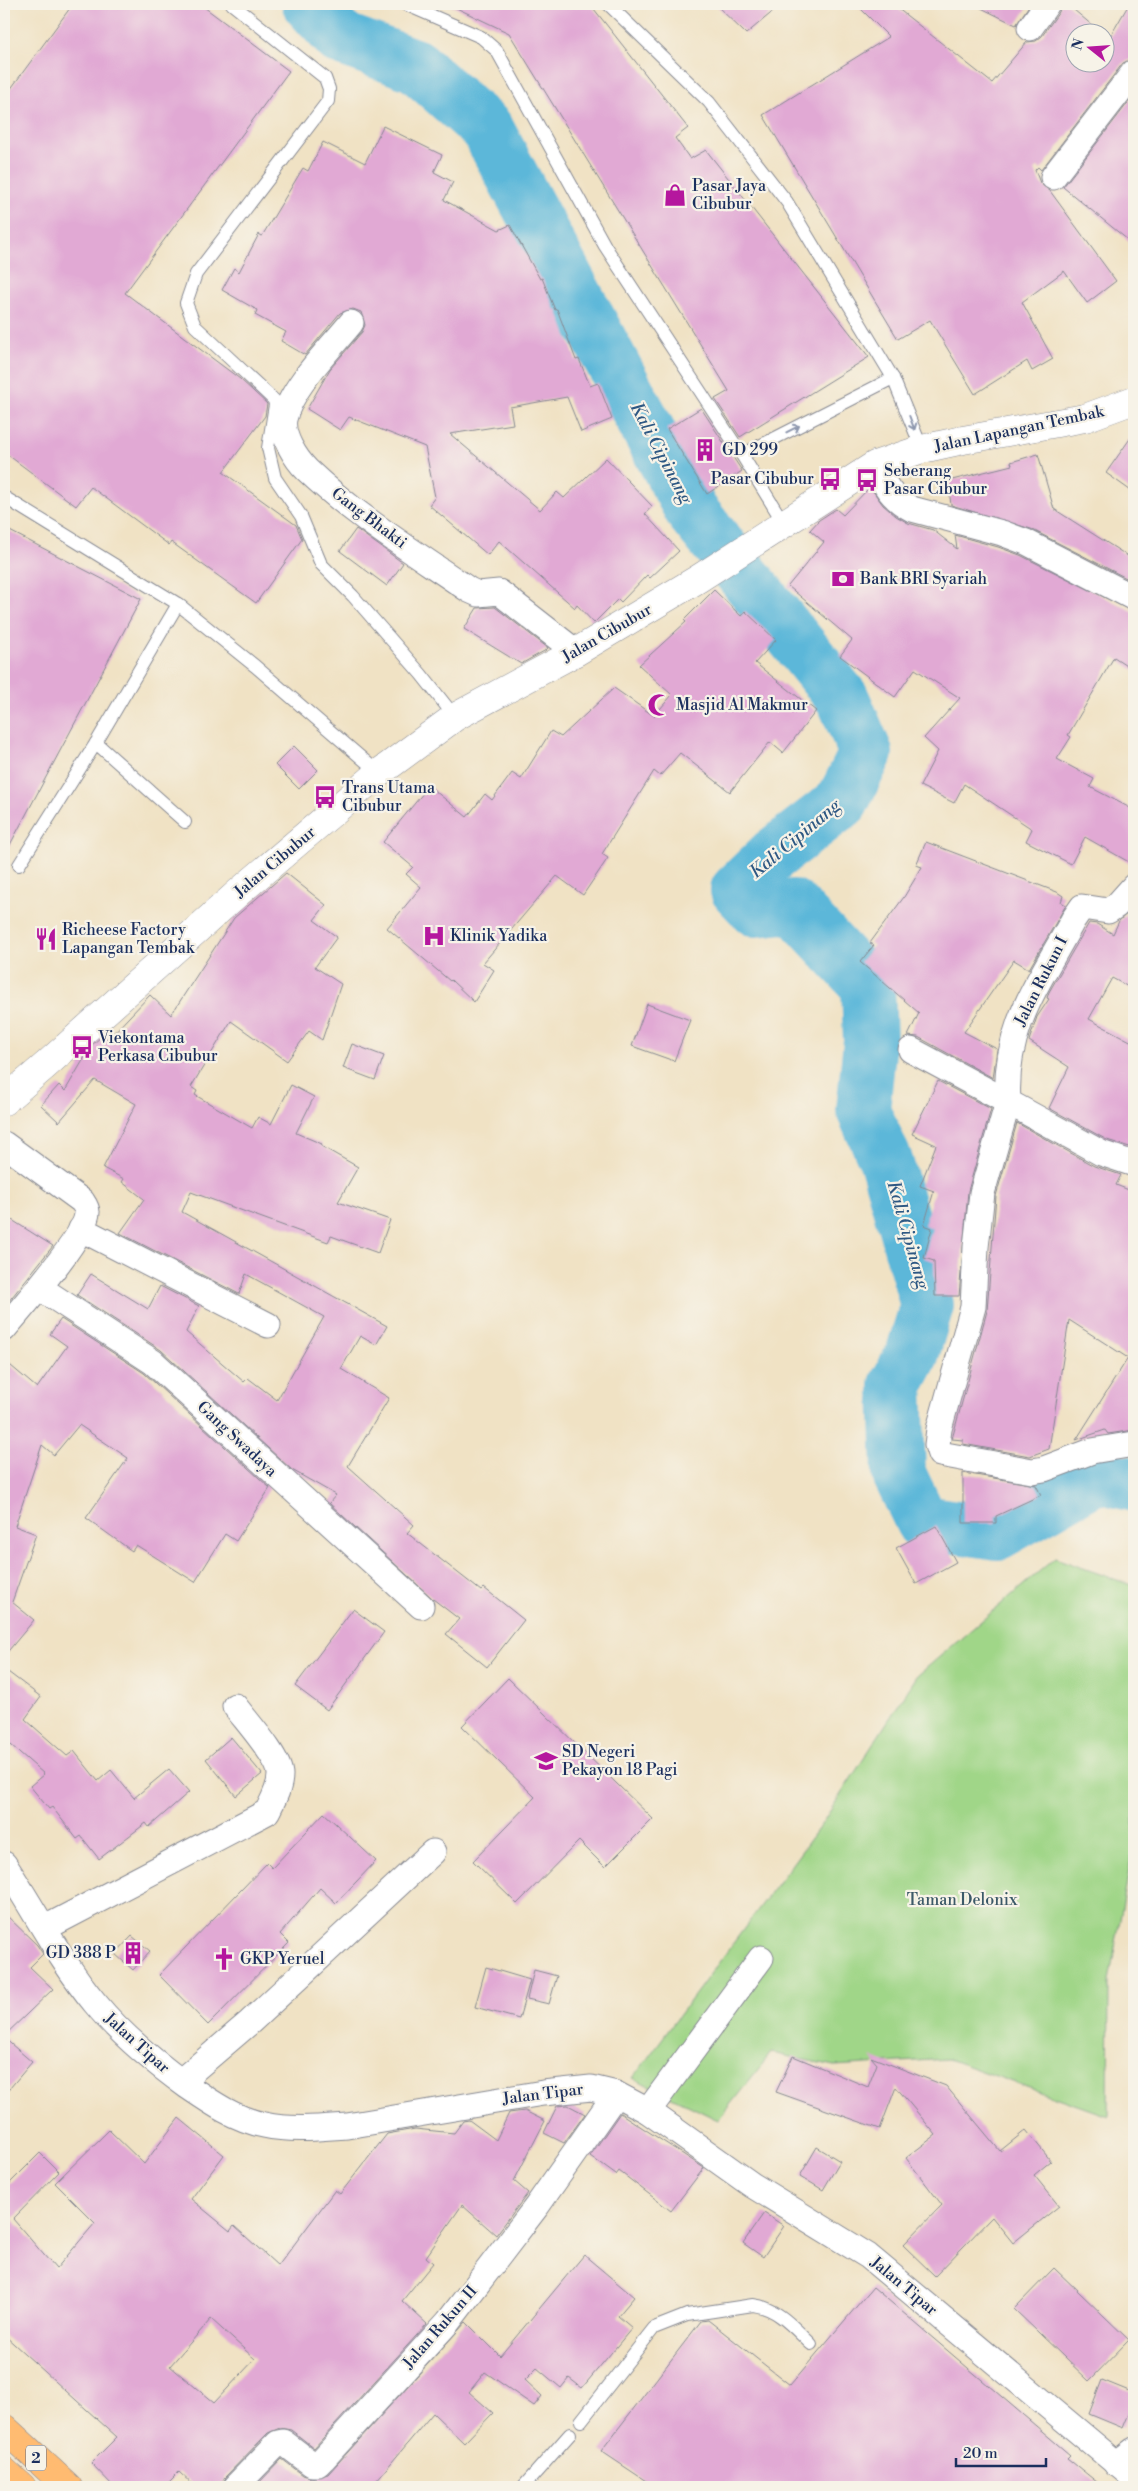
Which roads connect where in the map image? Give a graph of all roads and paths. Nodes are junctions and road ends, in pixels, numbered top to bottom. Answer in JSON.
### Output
{"nodes":[{"id":1,"x":232,"y":4,"type":"edge"},
{"id":2,"x":405,"y":4,"type":"edge"},
{"id":3,"x":608,"y":4,"type":"edge"},
{"id":4,"x":1047,"y":4,"type":"edge"},
{"id":5,"x":1030,"y":28,"type":"dead end"},
{"id":6,"x":1134,"y":72,"type":"edge"},
{"id":7,"x":1053,"y":176,"type":"dead end"},
{"id":8,"x":351,"y":324,"type":"dead end"},
{"id":9,"x":893,"y":378,"type":"junction"},
{"id":10,"x":1134,"y":402,"type":"edge"},
{"id":11,"x":922,"y":449,"type":"junction"},
{"id":12,"x":742,"y":455,"type":"junction"},
{"id":13,"x":875,"y":465,"type":"junction"},
{"id":14,"x":4,"y":497,"type":"edge"},
{"id":15,"x":783,"y":522,"type":"junction"},
{"id":16,"x":698,"y":579,"type":"joint"},
{"id":17,"x":1134,"y":598,"type":"edge"},
{"id":18,"x":178,"y":604,"type":"junction"},
{"id":19,"x":576,"y":652,"type":"junction"},
{"id":20,"x":455,"y":717,"type":"junction"},
{"id":21,"x":96,"y":743,"type":"junction"},
{"id":22,"x":379,"y":773,"type":"junction"},
{"id":23,"x":185,"y":822,"type":"dead end"},
{"id":24,"x":19,"y":865,"type":"dead end"},
{"id":25,"x":1134,"y":886,"type":"edge"},
{"id":26,"x":911,"y":1050,"type":"dead end"},
{"id":27,"x":4,"y":1100,"type":"edge"},
{"id":28,"x":1008,"y":1102,"type":"junction"},
{"id":29,"x":4,"y":1144,"type":"edge"},
{"id":30,"x":1134,"y":1164,"type":"edge"},
{"id":31,"x":81,"y":1229,"type":"junction"},
{"id":32,"x":40,"y":1288,"type":"junction"},
{"id":33,"x":268,"y":1325,"type":"dead end"},
{"id":34,"x":4,"y":1329,"type":"edge"},
{"id":35,"x":1134,"y":1444,"type":"edge"},
{"id":36,"x":421,"y":1606,"type":"dead end"},
{"id":37,"x":236,"y":1706,"type":"dead end"},
{"id":38,"x":432,"y":1852,"type":"dead end"},
{"id":39,"x":4,"y":1864,"type":"edge"},
{"id":40,"x":45,"y":1928,"type":"junction"},
{"id":41,"x":761,"y":1958,"type":"dead end"},
{"id":42,"x":181,"y":2081,"type":"junction"},
{"id":43,"x":616,"y":2094,"type":"junction"},
{"id":44,"x":648,"y":2110,"type":"junction"},
{"id":45,"x":811,"y":2344,"type":"dead end"},
{"id":46,"x":581,"y":2421,"type":"dead end"},
{"id":47,"x":4,"y":2428,"type":"edge"},
{"id":48,"x":570,"y":2434,"type":"dead end"},
{"id":49,"x":1128,"y":2464,"type":"edge"},
{"id":50,"x":4,"y":2471,"type":"edge"},
{"id":51,"x":22,"y":2487,"type":"edge"},
{"id":52,"x":68,"y":2487,"type":"edge"},
{"id":53,"x":236,"y":2487,"type":"edge"},
{"id":54,"x":523,"y":2487,"type":"edge"}],
"edges":[{"from":1,"to":20,"type":"lane"},
{"from":2,"to":12,"type":"lane"},
{"from":3,"to":9,"type":"lane"},
{"from":4,"to":5,"type":"street"},
{"from":6,"to":7,"type":"street"},
{"from":8,"to":19,"type":"street","name":"Gang Bhakti"},
{"from":9,"to":11,"type":"lane","one_way":true},
{"from":12,"to":9,"type":"lane","one_way":true},
{"from":10,"to":11,"type":"street","name":"Jalan Lapangan Tembak"},
{"from":11,"to":13,"type":"street","name":"Jalan Lapangan Tembak"},
{"from":12,"to":15,"type":"lane"},
{"from":13,"to":15,"type":"street","name":"Jalan Lapangan Tembak"},
{"from":13,"to":17,"type":"street"},
{"from":14,"to":18,"type":"lane"},
{"from":15,"to":16,"type":"street","name":"Jalan Lapangan Tembak"},
{"from":16,"to":19,"type":"street","name":"Jalan Cibubur"},
{"from":18,"to":21,"type":"lane"},
{"from":18,"to":22,"type":"lane"},
{"from":19,"to":20,"type":"street","name":"Jalan Cibubur"},
{"from":20,"to":22,"type":"street","name":"Jalan Cibubur"},
{"from":21,"to":23,"type":"lane"},
{"from":21,"to":24,"type":"lane"},
{"from":22,"to":27,"type":"street","name":"Jalan Cibubur"},
{"from":25,"to":28,"type":"street","name":"Jalan Rukun I"},
{"from":26,"to":28,"type":"street"},
{"from":28,"to":30,"type":"street"},
{"from":28,"to":35,"type":"street"},
{"from":29,"to":31,"type":"street"},
{"from":31,"to":32,"type":"street"},
{"from":31,"to":33,"type":"street"},
{"from":32,"to":34,"type":"street"},
{"from":32,"to":36,"type":"street","name":"Gang Swadaya"},
{"from":37,"to":40,"type":"street"},
{"from":38,"to":42,"type":"street"},
{"from":39,"to":40,"type":"street","name":"Jalan Tipar"},
{"from":40,"to":42,"type":"street","name":"Jalan Tipar"},
{"from":41,"to":44,"type":"street"},
{"from":42,"to":43,"type":"street","name":"Jalan Tipar"},
{"from":43,"to":44,"type":"street","name":"Jalan Tipar"},
{"from":43,"to":53,"type":"street","name":"Jalan Rukun II"},
{"from":44,"to":49,"type":"street","name":"Jalan Tipar"},
{"from":45,"to":46,"type":"lane"},
{"from":47,"to":52,"type":"highway","number":"2"},
{"from":48,"to":54,"type":"lane"},
{"from":50,"to":51,"type":"highway","number":"2"}]}
